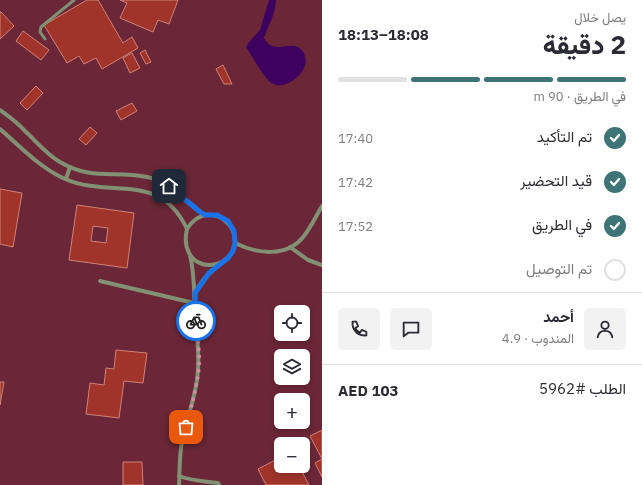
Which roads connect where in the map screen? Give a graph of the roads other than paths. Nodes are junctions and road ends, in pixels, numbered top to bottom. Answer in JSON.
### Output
{"nodes":[{"id":1,"x":74,"y":0,"type":"edge"},
{"id":2,"x":45,"y":39,"type":"dead end"},
{"id":3,"x":0,"y":110,"type":"edge"},
{"id":4,"x":0,"y":129,"type":"edge"},
{"id":5,"x":70,"y":167,"type":"junction"},
{"id":6,"x":66,"y":179,"type":"junction"},
{"id":7,"x":322,"y":206,"type":"edge"},
{"id":8,"x":205,"y":215,"type":"junction"},
{"id":9,"x":187,"y":229,"type":"junction"},
{"id":10,"x":235,"y":243,"type":"junction"},
{"id":11,"x":290,"y":247,"type":"junction"},
{"id":12,"x":190,"y":255,"type":"junction"},
{"id":13,"x":221,"y":262,"type":"junction"},
{"id":14,"x":322,"y":265,"type":"edge"},
{"id":15,"x":100,"y":281,"type":"dead end"},
{"id":16,"x":195,"y":293,"type":"junction"},
{"id":17,"x":194,"y":303,"type":"junction"},
{"id":18,"x":179,"y":476,"type":"junction"},
{"id":19,"x":179,"y":485,"type":"edge"},
{"id":20,"x":219,"y":485,"type":"edge"}],
"edges":[{"from":1,"to":2,"type":"lane"},
{"from":3,"to":5,"type":"street"},
{"from":4,"to":6,"type":"street"},
{"from":5,"to":6,"type":"street"},
{"from":5,"to":8,"type":"street"},
{"from":6,"to":9,"type":"street"},
{"from":7,"to":11,"type":"street"},
{"from":8,"to":9,"type":"street"},
{"from":8,"to":10,"type":"street"},
{"from":9,"to":12,"type":"street"},
{"from":10,"to":11,"type":"street"},
{"from":10,"to":13,"type":"street"},
{"from":11,"to":14,"type":"street"},
{"from":12,"to":13,"type":"street"},
{"from":12,"to":16,"type":"street"},
{"from":13,"to":16,"type":"street"},
{"from":15,"to":17,"type":"street"},
{"from":16,"to":17,"type":"street"},
{"from":17,"to":18,"type":"street"},
{"from":18,"to":19,"type":"street"},
{"from":18,"to":20,"type":"street"}]}
